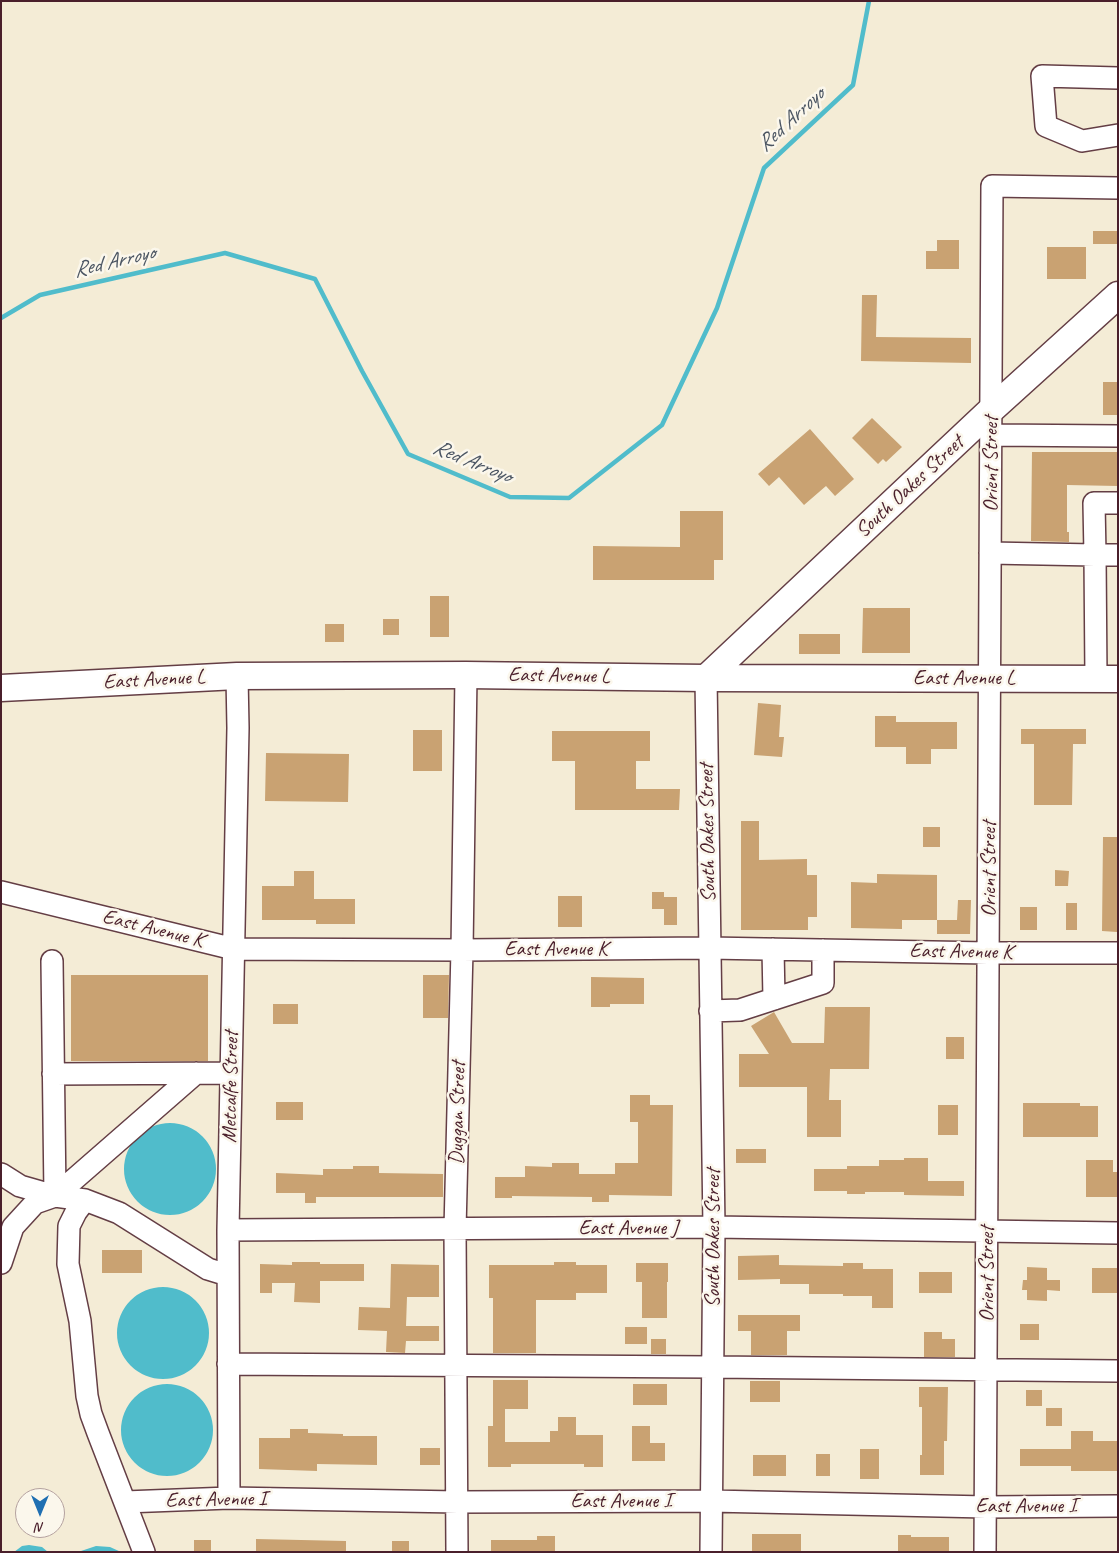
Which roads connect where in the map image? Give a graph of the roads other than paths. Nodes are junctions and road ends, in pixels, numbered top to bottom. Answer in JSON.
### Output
{"nodes":[{"id":1,"x":1118,"y":78,"type":"edge"},
{"id":2,"x":1118,"y":134,"type":"edge"},
{"id":3,"x":1118,"y":188,"type":"edge"},
{"id":4,"x":1118,"y":295,"type":"edge"},
{"id":5,"x":991,"y":422,"type":"junction"},
{"id":6,"x":1118,"y":436,"type":"edge"},
{"id":7,"x":1118,"y":503,"type":"edge"},
{"id":8,"x":990,"y":553,"type":"junction"},
{"id":9,"x":1095,"y":555,"type":"junction"},
{"id":10,"x":1118,"y":555,"type":"edge"},
{"id":11,"x":466,"y":675,"type":"junction"},
{"id":12,"x":238,"y":676,"type":"junction"},
{"id":13,"x":706,"y":678,"type":"junction"},
{"id":14,"x":990,"y":678,"type":"junction"},
{"id":15,"x":1107,"y":679,"type":"edge"},
{"id":16,"x":1,"y":688,"type":"edge"},
{"id":17,"x":1,"y":892,"type":"edge"},
{"id":18,"x":710,"y":948,"type":"junction"},
{"id":19,"x":234,"y":949,"type":"junction"},
{"id":20,"x":773,"y":949,"type":"junction"},
{"id":21,"x":462,"y":950,"type":"junction"},
{"id":22,"x":823,"y":950,"type":"junction"},
{"id":23,"x":988,"y":953,"type":"junction"},
{"id":24,"x":1118,"y":953,"type":"edge"},
{"id":25,"x":52,"y":961,"type":"dead end"},
{"id":26,"x":774,"y":1000,"type":"junction"},
{"id":27,"x":710,"y":1011,"type":"junction"},
{"id":28,"x":196,"y":1073,"type":"junction"},
{"id":29,"x":231,"y":1073,"type":"junction"},
{"id":30,"x":53,"y":1074,"type":"junction"},
{"id":31,"x":1,"y":1174,"type":"edge"},
{"id":32,"x":55,"y":1196,"type":"junction"},
{"id":33,"x":85,"y":1200,"type":"junction"},
{"id":34,"x":714,"y":1228,"type":"junction"},
{"id":35,"x":455,"y":1229,"type":"junction"},
{"id":36,"x":228,"y":1230,"type":"junction"},
{"id":37,"x":987,"y":1231,"type":"junction"},
{"id":38,"x":1118,"y":1233,"type":"edge"},
{"id":39,"x":1,"y":1263,"type":"edge"},
{"id":40,"x":228,"y":1273,"type":"junction"},
{"id":41,"x":228,"y":1364,"type":"junction"},
{"id":42,"x":456,"y":1366,"type":"junction"},
{"id":43,"x":712,"y":1367,"type":"junction"},
{"id":44,"x":986,"y":1370,"type":"junction"},
{"id":45,"x":1118,"y":1371,"type":"edge"},
{"id":46,"x":229,"y":1498,"type":"junction"},
{"id":47,"x":711,"y":1501,"type":"junction"},
{"id":48,"x":125,"y":1502,"type":"junction"},
{"id":49,"x":458,"y":1502,"type":"junction"},
{"id":50,"x":1118,"y":1506,"type":"edge"},
{"id":51,"x":986,"y":1507,"type":"junction"},
{"id":52,"x":144,"y":1552,"type":"edge"},
{"id":53,"x":458,"y":1552,"type":"edge"},
{"id":54,"x":711,"y":1552,"type":"edge"},
{"id":55,"x":986,"y":1552,"type":"edge"}],
"edges":[{"from":1,"to":2,"type":"street"},
{"from":3,"to":5,"type":"street","name":"Orient Street"},
{"from":4,"to":5,"type":"main road","name":"South Oakes Street"},
{"from":5,"to":6,"type":"street"},
{"from":5,"to":8,"type":"street","name":"Orient Street"},
{"from":5,"to":13,"type":"main road","name":"South Oakes Street"},
{"from":7,"to":9,"type":"street"},
{"from":8,"to":9,"type":"street"},
{"from":8,"to":14,"type":"street","name":"Orient Street"},
{"from":9,"to":10,"type":"street"},
{"from":9,"to":15,"type":"street"},
{"from":11,"to":12,"type":"main road","name":"East Avenue L"},
{"from":11,"to":13,"type":"main road","name":"East Avenue L"},
{"from":11,"to":21,"type":"street","name":"Duggan Street"},
{"from":12,"to":16,"type":"main road","name":"East Avenue L"},
{"from":12,"to":19,"type":"street","name":"Metcalfe Street"},
{"from":13,"to":14,"type":"main road","name":"East Avenue L"},
{"from":13,"to":18,"type":"street","name":"South Oakes Street"},
{"from":14,"to":15,"type":"main road","name":"East Avenue L"},
{"from":14,"to":23,"type":"street","name":"Orient Street"},
{"from":17,"to":19,"type":"street","name":"East Avenue K"},
{"from":18,"to":20,"type":"street","name":"East Avenue K"},
{"from":18,"to":21,"type":"street","name":"East Avenue K"},
{"from":18,"to":27,"type":"street","name":"South Oakes Street"},
{"from":19,"to":21,"type":"street","name":"East Avenue K"},
{"from":19,"to":29,"type":"street","name":"Metcalfe Street"},
{"from":20,"to":22,"type":"street","name":"East Avenue K"},
{"from":20,"to":26,"type":"street"},
{"from":21,"to":35,"type":"street","name":"Duggan Street"},
{"from":22,"to":23,"type":"street","name":"East Avenue K"},
{"from":22,"to":26,"type":"street"},
{"from":23,"to":24,"type":"street","name":"East Avenue K"},
{"from":23,"to":37,"type":"street","name":"Orient Street"},
{"from":25,"to":30,"type":"street"},
{"from":26,"to":27,"type":"street"},
{"from":27,"to":34,"type":"street","name":"South Oakes Street"},
{"from":28,"to":29,"type":"street"},
{"from":28,"to":30,"type":"street"},
{"from":28,"to":32,"type":"street"},
{"from":29,"to":36,"type":"street","name":"Metcalfe Street"},
{"from":30,"to":32,"type":"street"},
{"from":31,"to":32,"type":"street"},
{"from":32,"to":33,"type":"street"},
{"from":32,"to":39,"type":"street"},
{"from":33,"to":40,"type":"street"},
{"from":33,"to":48,"type":"street"},
{"from":34,"to":35,"type":"street","name":"East Avenue J"},
{"from":34,"to":37,"type":"street","name":"East Avenue J"},
{"from":34,"to":43,"type":"street","name":"South Oakes Street"},
{"from":35,"to":36,"type":"street","name":"East Avenue J"},
{"from":35,"to":42,"type":"street","name":"Duggan Street"},
{"from":36,"to":40,"type":"street","name":"Metcalfe Street"},
{"from":37,"to":38,"type":"street","name":"East Avenue J"},
{"from":37,"to":44,"type":"street","name":"Orient Street"},
{"from":40,"to":41,"type":"street","name":"Metcalfe Street"},
{"from":41,"to":42,"type":"street"},
{"from":41,"to":46,"type":"street","name":"Metcalfe Street"},
{"from":42,"to":43,"type":"street"},
{"from":42,"to":49,"type":"street","name":"Duggan Street"},
{"from":43,"to":44,"type":"street"},
{"from":43,"to":47,"type":"street","name":"South Oakes Street"},
{"from":44,"to":45,"type":"street"},
{"from":44,"to":51,"type":"street","name":"Orient Street"},
{"from":46,"to":48,"type":"street","name":"East Avenue I"},
{"from":46,"to":49,"type":"street","name":"East Avenue I"},
{"from":47,"to":49,"type":"street","name":"East Avenue I"},
{"from":47,"to":51,"type":"street","name":"East Avenue I"},
{"from":47,"to":54,"type":"street","name":"South Oakes Street"},
{"from":48,"to":52,"type":"street"},
{"from":49,"to":53,"type":"street","name":"Duggan Street"},
{"from":50,"to":51,"type":"street","name":"East Avenue I"},
{"from":51,"to":55,"type":"street","name":"Orient Street"}]}
